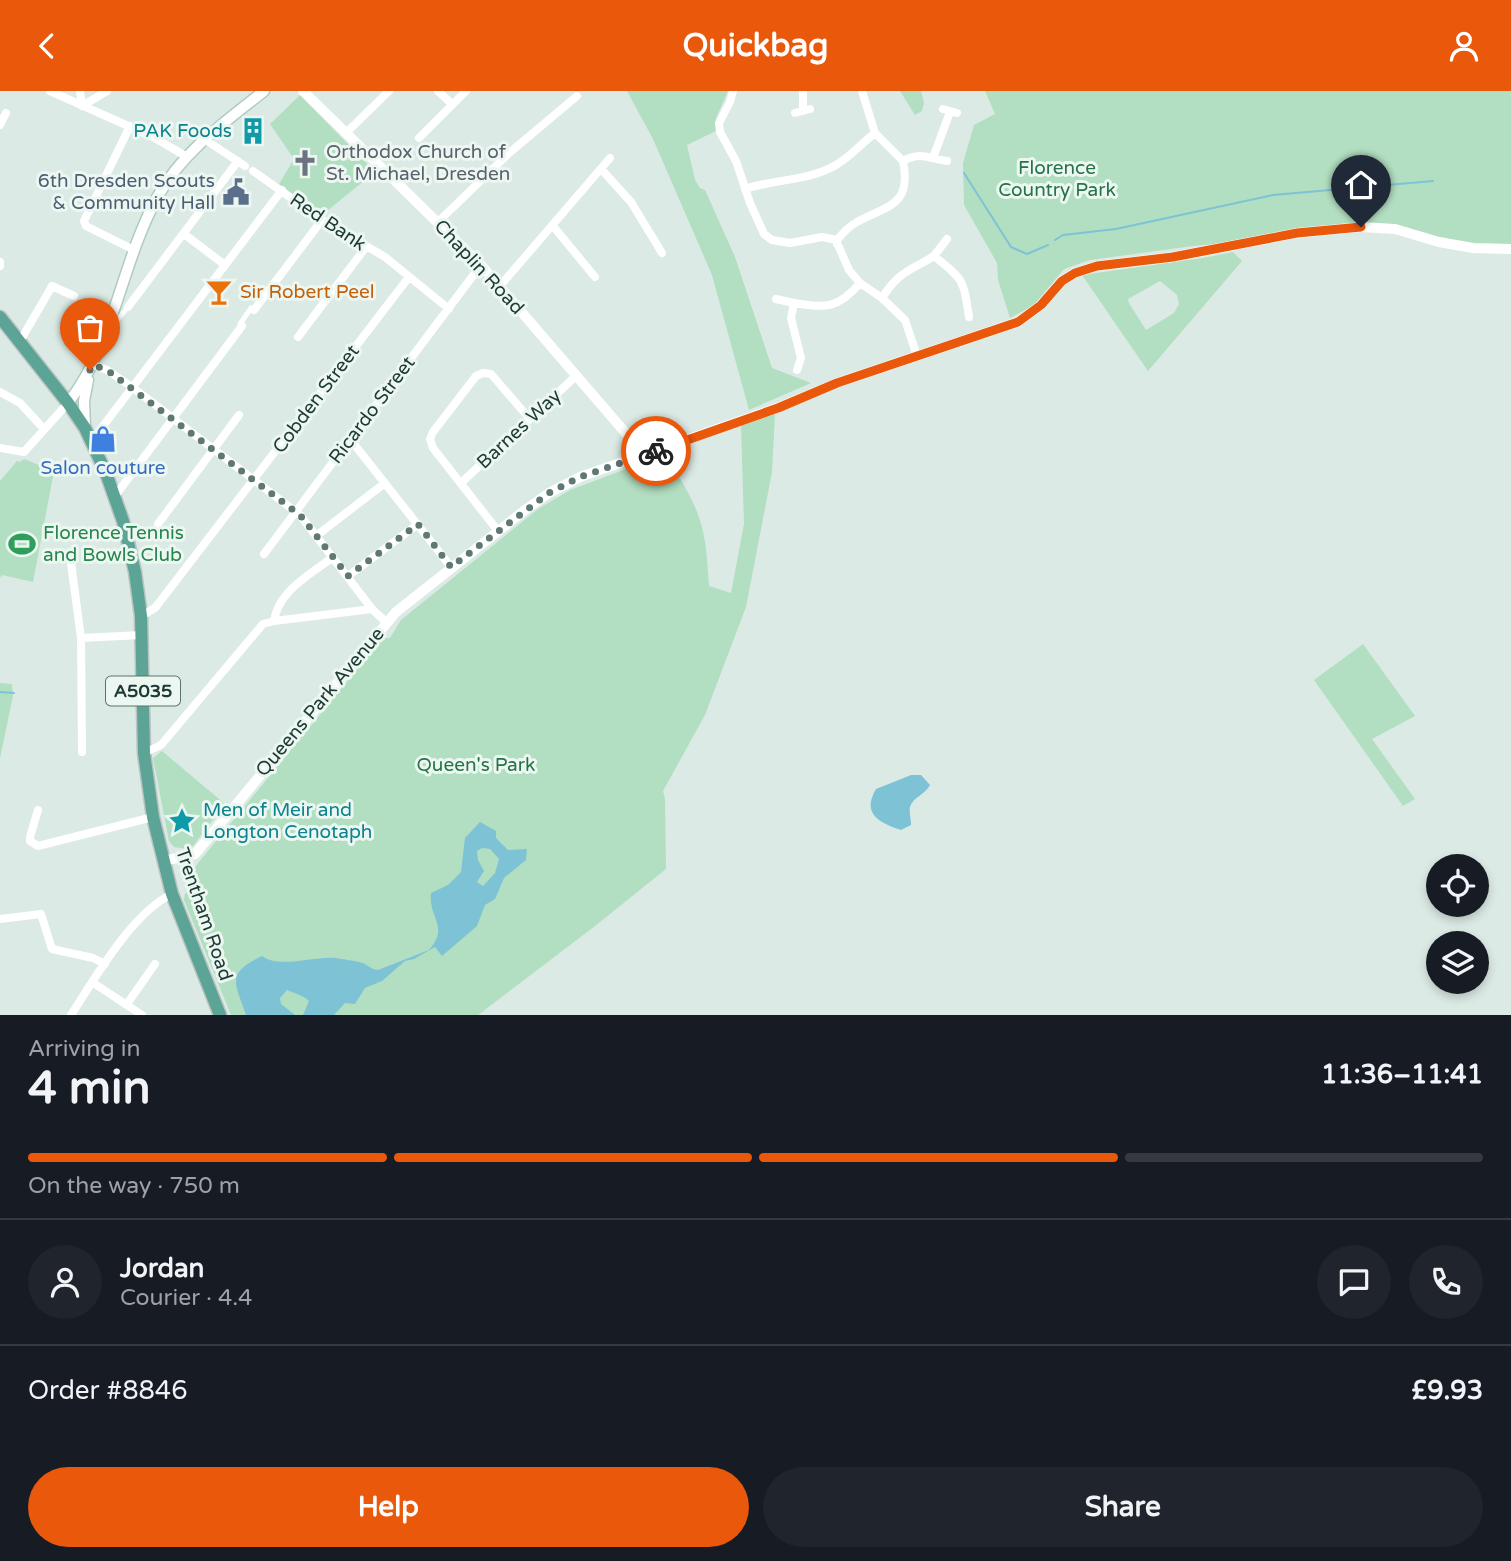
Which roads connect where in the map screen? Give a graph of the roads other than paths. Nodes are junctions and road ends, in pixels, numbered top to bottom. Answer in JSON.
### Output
{"nodes":[{"id":1,"x":50,"y":91,"type":"edge"},
{"id":2,"x":79,"y":91,"type":"edge"},
{"id":3,"x":107,"y":91,"type":"edge"},
{"id":4,"x":264,"y":91,"type":"edge"},
{"id":5,"x":303,"y":91,"type":"edge"},
{"id":6,"x":389,"y":91,"type":"edge"},
{"id":7,"x":438,"y":91,"type":"edge"},
{"id":8,"x":466,"y":91,"type":"edge"},
{"id":9,"x":733,"y":91,"type":"edge"},
{"id":10,"x":803,"y":91,"type":"edge"},
{"id":11,"x":862,"y":91,"type":"edge"},
{"id":12,"x":577,"y":96,"type":"dead end"},
{"id":13,"x":452,"y":104,"type":"junction"},
{"id":14,"x":82,"y":106,"type":"junction"},
{"id":15,"x":803,"y":111,"type":"dead end"},
{"id":16,"x":950,"y":111,"type":"dead end"},
{"id":17,"x":6,"y":113,"type":"dead end"},
{"id":18,"x":0,"y":125,"type":"edge"},
{"id":19,"x":130,"y":126,"type":"junction"},
{"id":20,"x":346,"y":133,"type":"junction"},
{"id":21,"x":875,"y":133,"type":"junction"},
{"id":22,"x":419,"y":138,"type":"dead end"},
{"id":23,"x":204,"y":139,"type":"junction"},
{"id":24,"x":187,"y":157,"type":"junction"},
{"id":25,"x":610,"y":158,"type":"dead end"},
{"id":26,"x":933,"y":158,"type":"junction"},
{"id":27,"x":903,"y":160,"type":"junction"},
{"id":28,"x":947,"y":161,"type":"dead end"},
{"id":29,"x":245,"y":166,"type":"junction"},
{"id":30,"x":602,"y":170,"type":"junction"},
{"id":31,"x":745,"y":189,"type":"junction"},
{"id":32,"x":282,"y":190,"type":"junction"},
{"id":33,"x":323,"y":220,"type":"junction"},
{"id":34,"x":438,"y":222,"type":"junction"},
{"id":35,"x":553,"y":226,"type":"junction"},
{"id":36,"x":184,"y":234,"type":"junction"},
{"id":37,"x":947,"y":239,"type":"dead end"},
{"id":38,"x":837,"y":243,"type":"junction"},
{"id":39,"x":366,"y":247,"type":"junction"},
{"id":40,"x":1511,"y":249,"type":"edge"},
{"id":41,"x":134,"y":250,"type":"junction"},
{"id":42,"x":662,"y":253,"type":"dead end"},
{"id":43,"x":934,"y":256,"type":"junction"},
{"id":44,"x":225,"y":265,"type":"junction"},
{"id":45,"x":481,"y":265,"type":"junction"},
{"id":46,"x":408,"y":277,"type":"junction"},
{"id":47,"x":595,"y":277,"type":"dead end"},
{"id":48,"x":860,"y":283,"type":"junction"},
{"id":49,"x":500,"y":286,"type":"junction"},
{"id":50,"x":74,"y":296,"type":"dead end"},
{"id":51,"x":882,"y":298,"type":"junction"},
{"id":52,"x":776,"y":299,"type":"dead end"},
{"id":53,"x":794,"y":303,"type":"junction"},
{"id":54,"x":128,"y":307,"type":"joint"},
{"id":55,"x":253,"y":309,"type":"joint"},
{"id":56,"x":449,"y":310,"type":"junction"},
{"id":57,"x":965,"y":313,"type":"dead end"},
{"id":58,"x":0,"y":317,"type":"edge"},
{"id":59,"x":239,"y":329,"type":"junction"},
{"id":60,"x":303,"y":336,"type":"dead end"},
{"id":61,"x":102,"y":339,"type":"junction"},
{"id":62,"x":247,"y":340,"type":"dead end"},
{"id":63,"x":19,"y":343,"type":"junction"},
{"id":64,"x":917,"y":356,"type":"junction"},
{"id":65,"x":92,"y":368,"type":"junction"},
{"id":66,"x":797,"y":370,"type":"dead end"},
{"id":67,"x":577,"y":375,"type":"junction"},
{"id":68,"x":132,"y":387,"type":"junction"},
{"id":69,"x":0,"y":392,"type":"edge"},
{"id":70,"x":68,"y":403,"type":"junction"},
{"id":71,"x":529,"y":418,"type":"junction"},
{"id":72,"x":173,"y":419,"type":"junction"},
{"id":73,"x":237,"y":421,"type":"dead end"},
{"id":74,"x":48,"y":427,"type":"junction"},
{"id":75,"x":94,"y":431,"type":"junction"},
{"id":76,"x":350,"y":439,"type":"junction"},
{"id":77,"x":0,"y":448,"type":"edge"},
{"id":78,"x":213,"y":450,"type":"junction"},
{"id":79,"x":640,"y":456,"type":"junction"},
{"id":80,"x":254,"y":480,"type":"junction"},
{"id":81,"x":384,"y":483,"type":"junction"},
{"id":82,"x":461,"y":483,"type":"junction"},
{"id":83,"x":115,"y":496,"type":"junction"},
{"id":84,"x":296,"y":511,"type":"junction"},
{"id":85,"x":158,"y":524,"type":"dead end"},
{"id":86,"x":418,"y":524,"type":"junction"},
{"id":87,"x":498,"y":531,"type":"junction"},
{"id":88,"x":316,"y":536,"type":"junction"},
{"id":89,"x":264,"y":554,"type":"dead end"},
{"id":90,"x":333,"y":557,"type":"junction"},
{"id":91,"x":71,"y":563,"type":"dead end"},
{"id":92,"x":451,"y":567,"type":"junction"},
{"id":93,"x":348,"y":576,"type":"junction"},
{"id":94,"x":372,"y":609,"type":"junction"},
{"id":95,"x":141,"y":616,"type":"junction"},
{"id":96,"x":274,"y":621,"type":"junction"},
{"id":97,"x":386,"y":622,"type":"junction"},
{"id":98,"x":142,"y":635,"type":"junction"},
{"id":99,"x":81,"y":638,"type":"junction"},
{"id":100,"x":82,"y":752,"type":"dead end"},
{"id":101,"x":144,"y":753,"type":"junction"},
{"id":102,"x":38,"y":810,"type":"dead end"},
{"id":103,"x":153,"y":817,"type":"junction"},
{"id":104,"x":163,"y":861,"type":"junction"},
{"id":105,"x":172,"y":894,"type":"junction"},
{"id":106,"x":0,"y":919,"type":"edge"},
{"id":107,"x":105,"y":964,"type":"junction"},
{"id":108,"x":156,"y":964,"type":"dead end"},
{"id":109,"x":92,"y":982,"type":"junction"},
{"id":110,"x":127,"y":1005,"type":"junction"},
{"id":111,"x":71,"y":1015,"type":"edge"},
{"id":112,"x":142,"y":1015,"type":"edge"},
{"id":113,"x":220,"y":1015,"type":"edge"}],
"edges":[{"from":1,"to":14,"type":"street"},
{"from":2,"to":14,"type":"street"},
{"from":3,"to":14,"type":"street"},
{"from":4,"to":23,"type":"main road"},
{"from":5,"to":20,"type":"street","name":"Chaplin Road"},
{"from":6,"to":20,"type":"street"},
{"from":7,"to":13,"type":"street"},
{"from":8,"to":13,"type":"street"},
{"from":9,"to":31,"type":"street"},
{"from":10,"to":15,"type":"street"},
{"from":11,"to":21,"type":"street"},
{"from":12,"to":34,"type":"street"},
{"from":13,"to":22,"type":"street"},
{"from":14,"to":19,"type":"street"},
{"from":16,"to":26,"type":"street"},
{"from":17,"to":18,"type":"street"},
{"from":19,"to":24,"type":"street"},
{"from":19,"to":41,"type":"street"},
{"from":20,"to":34,"type":"street","name":"Chaplin Road"},
{"from":21,"to":27,"type":"street"},
{"from":21,"to":31,"type":"street"},
{"from":23,"to":24,"type":"main road"},
{"from":23,"to":29,"type":"street","name":"Red Bank"},
{"from":24,"to":41,"type":"main road"},
{"from":25,"to":30,"type":"street"},
{"from":26,"to":27,"type":"street"},
{"from":26,"to":28,"type":"street"},
{"from":27,"to":38,"type":"street"},
{"from":29,"to":32,"type":"street","name":"Red Bank"},
{"from":29,"to":36,"type":"street"},
{"from":30,"to":35,"type":"street"},
{"from":30,"to":42,"type":"street"},
{"from":31,"to":38,"type":"street"},
{"from":32,"to":33,"type":"street","name":"Red Bank"},
{"from":32,"to":44,"type":"street"},
{"from":33,"to":39,"type":"street","name":"Red Bank"},
{"from":33,"to":55,"type":"street"},
{"from":34,"to":45,"type":"street","name":"Chaplin Road"},
{"from":35,"to":47,"type":"street"},
{"from":35,"to":49,"type":"street"},
{"from":36,"to":44,"type":"street"},
{"from":36,"to":54,"type":"street"},
{"from":37,"to":43,"type":"street"},
{"from":38,"to":48,"type":"street"},
{"from":39,"to":46,"type":"street","name":"Red Bank"},
{"from":39,"to":60,"type":"street"},
{"from":40,"to":64,"type":"street","name":"Queens Park Avenue"},
{"from":41,"to":61,"type":"main road"},
{"from":43,"to":51,"type":"street"},
{"from":43,"to":57,"type":"street"},
{"from":44,"to":68,"type":"street"},
{"from":45,"to":49,"type":"street","name":"Chaplin Road"},
{"from":45,"to":56,"type":"street","name":"Ricardo Street"},
{"from":46,"to":56,"type":"street","name":"Red Bank"},
{"from":46,"to":80,"type":"street","name":"Cobden Street"},
{"from":48,"to":51,"type":"street"},
{"from":48,"to":53,"type":"street"},
{"from":49,"to":67,"type":"street","name":"Chaplin Road"},
{"from":50,"to":63,"type":"street"},
{"from":51,"to":64,"type":"street"},
{"from":52,"to":53,"type":"street"},
{"from":53,"to":66,"type":"street"},
{"from":54,"to":61,"type":"street"},
{"from":55,"to":59,"type":"street"},
{"from":56,"to":76,"type":"street","name":"Ricardo Street"},
{"from":58,"to":63,"type":"main road","name":"Trentham Road","number":"A5035"},
{"from":59,"to":62,"type":"street"},
{"from":59,"to":72,"type":"street"},
{"from":61,"to":65,"type":"main road"},
{"from":63,"to":70,"type":"main road","name":"Trentham Road","number":"A5035"},
{"from":64,"to":79,"type":"street","name":"Queens Park Avenue"},
{"from":65,"to":68,"type":"street"},
{"from":65,"to":70,"type":"main road"},
{"from":65,"to":75,"type":"main road"},
{"from":67,"to":71,"type":"street","name":"Barnes Way"},
{"from":67,"to":79,"type":"street","name":"Chaplin Road"},
{"from":68,"to":72,"type":"street"},
{"from":68,"to":75,"type":"street"},
{"from":69,"to":74,"type":"street"},
{"from":70,"to":74,"type":"street"},
{"from":70,"to":75,"type":"main road","name":"Trentham Road","number":"A5035"},
{"from":71,"to":82,"type":"street","name":"Barnes Way"},
{"from":71,"to":82,"type":"street"},
{"from":72,"to":78,"type":"street"},
{"from":72,"to":83,"type":"street"},
{"from":73,"to":78,"type":"street"},
{"from":74,"to":77,"type":"street"},
{"from":75,"to":83,"type":"main road","name":"Trentham Road","number":"A5035"},
{"from":76,"to":81,"type":"street"},
{"from":76,"to":84,"type":"street","name":"Ricardo Street"},
{"from":78,"to":80,"type":"street"},
{"from":78,"to":85,"type":"street"},
{"from":79,"to":87,"type":"street","name":"Queens Park Avenue"},
{"from":80,"to":84,"type":"street"},
{"from":80,"to":95,"type":"street","name":"Cobden Street"},
{"from":81,"to":86,"type":"street"},
{"from":81,"to":88,"type":"street"},
{"from":82,"to":87,"type":"street"},
{"from":83,"to":95,"type":"main road","name":"Trentham Road","number":"A5035"},
{"from":84,"to":88,"type":"street"},
{"from":84,"to":89,"type":"street","name":"Ricardo Street"},
{"from":86,"to":92,"type":"street"},
{"from":86,"to":93,"type":"street"},
{"from":87,"to":92,"type":"street","name":"Queens Park Avenue"},
{"from":88,"to":90,"type":"street"},
{"from":90,"to":93,"type":"street"},
{"from":90,"to":96,"type":"street"},
{"from":91,"to":99,"type":"street"},
{"from":92,"to":97,"type":"street","name":"Queens Park Avenue"},
{"from":93,"to":94,"type":"street"},
{"from":94,"to":96,"type":"street"},
{"from":94,"to":97,"type":"street"},
{"from":95,"to":98,"type":"main road","name":"Trentham Road","number":"A5035"},
{"from":96,"to":101,"type":"street"},
{"from":97,"to":104,"type":"street","name":"Queens Park Avenue"},
{"from":98,"to":99,"type":"street"},
{"from":98,"to":101,"type":"main road","name":"Trentham Road","number":"A5035"},
{"from":99,"to":100,"type":"street"},
{"from":101,"to":103,"type":"main road","name":"Trentham Road","number":"A5035"},
{"from":102,"to":103,"type":"street"},
{"from":103,"to":104,"type":"main road","name":"Trentham Road","number":"A5035"},
{"from":104,"to":105,"type":"main road","name":"Trentham Road","number":"A5035"},
{"from":105,"to":107,"type":"street"},
{"from":105,"to":113,"type":"main road","name":"Trentham Road","number":"A5035"},
{"from":106,"to":107,"type":"street"},
{"from":107,"to":109,"type":"street"},
{"from":108,"to":110,"type":"street"},
{"from":109,"to":110,"type":"street"},
{"from":109,"to":111,"type":"street"},
{"from":110,"to":112,"type":"street"}]}
